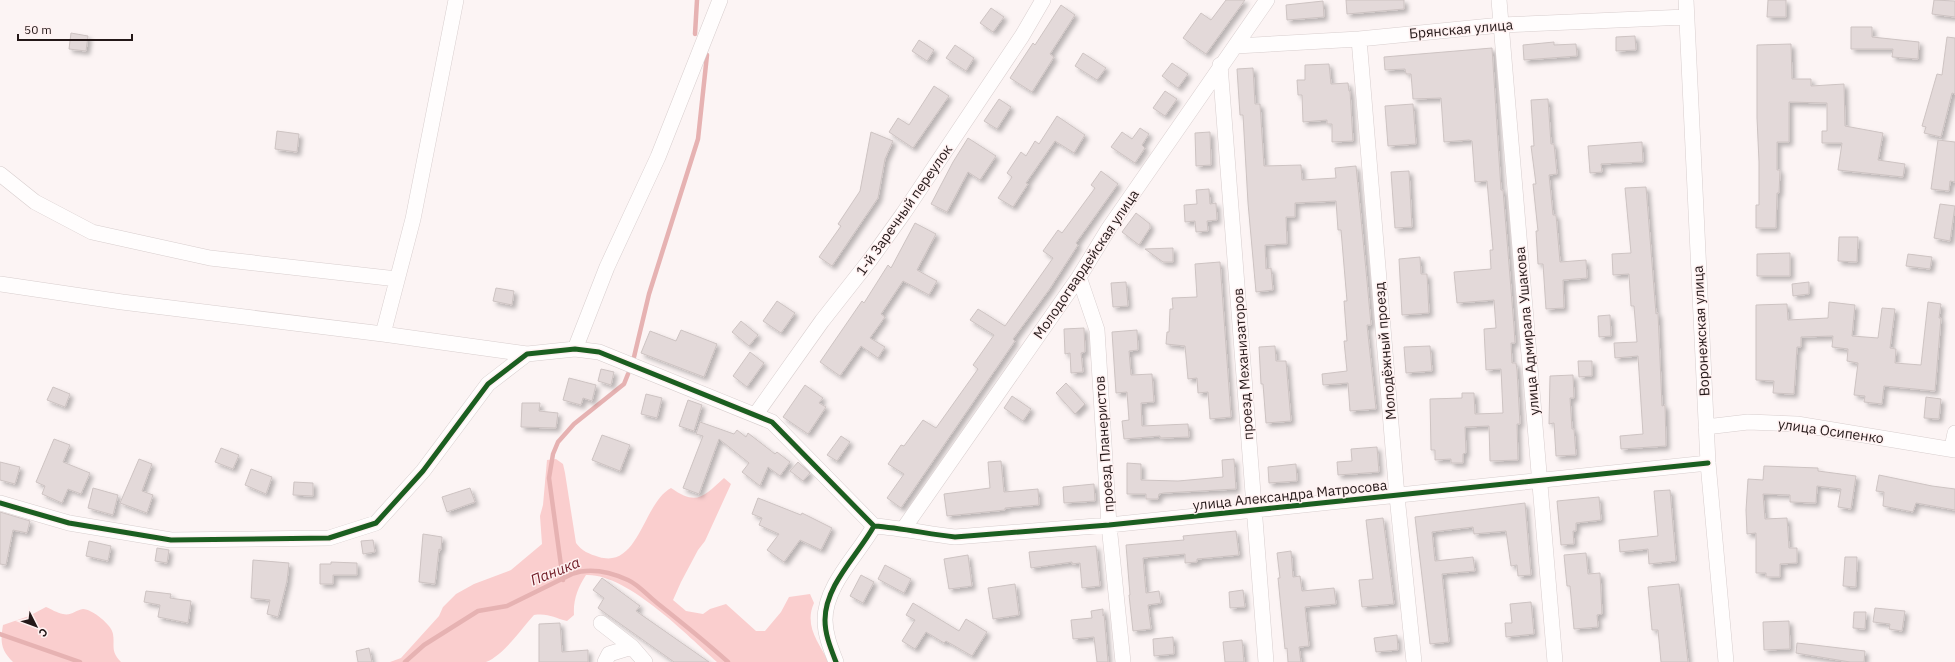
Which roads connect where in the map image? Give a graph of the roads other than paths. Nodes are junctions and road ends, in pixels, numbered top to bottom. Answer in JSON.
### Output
{"nodes":[{"id":1,"x":456,"y":0,"type":"edge"},
{"id":2,"x":720,"y":0,"type":"edge"},
{"id":3,"x":1043,"y":0,"type":"edge"},
{"id":4,"x":1267,"y":0,"type":"edge"},
{"id":5,"x":1499,"y":0,"type":"edge"},
{"id":6,"x":1686,"y":0,"type":"edge"},
{"id":7,"x":1686,"y":17,"type":"junction"},
{"id":8,"x":1501,"y":25,"type":"junction"},
{"id":9,"x":1359,"y":39,"type":"junction"},
{"id":10,"x":1236,"y":46,"type":"junction"},
{"id":11,"x":1220,"y":65,"type":"junction"},
{"id":12,"x":0,"y":174,"type":"edge"},
{"id":13,"x":1079,"y":277,"type":"junction"},
{"id":14,"x":397,"y":279,"type":"junction"},
{"id":15,"x":0,"y":284,"type":"edge"},
{"id":16,"x":383,"y":334,"type":"junction"},
{"id":17,"x":576,"y":349,"type":"junction"},
{"id":18,"x":527,"y":354,"type":"junction"},
{"id":19,"x":756,"y":414,"type":"junction"},
{"id":20,"x":1706,"y":427,"type":"junction"},
{"id":21,"x":1955,"y":432,"type":"edge"},
{"id":22,"x":1953,"y":449,"type":"edge"},
{"id":23,"x":1708,"y":463,"type":"junction"},
{"id":24,"x":1539,"y":482,"type":"junction"},
{"id":25,"x":1397,"y":496,"type":"junction"},
{"id":26,"x":0,"y":503,"type":"edge"},
{"id":27,"x":1253,"y":510,"type":"junction"},
{"id":28,"x":1109,"y":525,"type":"junction"},
{"id":29,"x":874,"y":526,"type":"junction"},
{"id":30,"x":904,"y":528,"type":"junction"},
{"id":31,"x":601,"y":623,"type":"dead end"},
{"id":32,"x":632,"y":647,"type":"junction"},
{"id":33,"x":605,"y":662,"type":"edge"},
{"id":34,"x":645,"y":662,"type":"edge"},
{"id":35,"x":836,"y":662,"type":"edge"},
{"id":36,"x":1123,"y":662,"type":"edge"},
{"id":37,"x":1266,"y":662,"type":"edge"},
{"id":38,"x":1414,"y":662,"type":"edge"},
{"id":39,"x":1556,"y":662,"type":"edge"},
{"id":40,"x":1726,"y":662,"type":"edge"}],
"edges":[{"from":1,"to":14,"type":"street"},
{"from":2,"to":17,"type":"street"},
{"from":3,"to":19,"type":"street","name":"1-й Заречный переулок"},
{"from":4,"to":10,"type":"street","name":"Молодогвардейская улица"},
{"from":5,"to":8,"type":"street","name":"улица Адмирала Ушакова"},
{"from":6,"to":7,"type":"street","name":"Воронежская улица"},
{"from":7,"to":8,"type":"street","name":"Брянская улица"},
{"from":7,"to":20,"type":"street","name":"Воронежская улица"},
{"from":8,"to":9,"type":"street","name":"Брянская улица"},
{"from":8,"to":24,"type":"street","name":"улица Адмирала Ушакова"},
{"from":9,"to":10,"type":"street","name":"Брянская улица"},
{"from":9,"to":25,"type":"street","name":"Молодёжный проезд"},
{"from":10,"to":11,"type":"street","name":"Молодогвардейская улица"},
{"from":11,"to":13,"type":"street","name":"Молодогвардейская улица"},
{"from":11,"to":27,"type":"street","name":"проезд Механизаторов"},
{"from":12,"to":14,"type":"street"},
{"from":13,"to":28,"type":"street","name":"проезд Планеристов"},
{"from":13,"to":30,"type":"street","name":"Молодогвардейская улица"},
{"from":14,"to":16,"type":"street"},
{"from":15,"to":16,"type":"street"},
{"from":16,"to":18,"type":"street"},
{"from":17,"to":18,"type":"street"},
{"from":17,"to":19,"type":"street"},
{"from":18,"to":26,"type":"street"},
{"from":19,"to":29,"type":"street"},
{"from":20,"to":22,"type":"street","name":"улица Осипенко"},
{"from":20,"to":23,"type":"street","name":"Воронежская улица"},
{"from":21,"to":22,"type":"street"},
{"from":23,"to":24,"type":"street","name":"улица Александра Матросова"},
{"from":23,"to":40,"type":"street","name":"Воронежская улица"},
{"from":24,"to":25,"type":"street","name":"улица Александра Матросова"},
{"from":24,"to":39,"type":"street","name":"улица Адмирала Ушакова"},
{"from":25,"to":27,"type":"street","name":"улица Александра Матросова"},
{"from":25,"to":38,"type":"street","name":"Молодёжный проезд"},
{"from":27,"to":28,"type":"street","name":"улица Александра Матросова"},
{"from":27,"to":37,"type":"street","name":"проезд Механизаторов"},
{"from":28,"to":30,"type":"street","name":"улица Александра Матросова"},
{"from":28,"to":36,"type":"street","name":"проезд Планеристов"},
{"from":29,"to":30,"type":"street","name":"улица Александра Матросова"},
{"from":29,"to":35,"type":"street"},
{"from":31,"to":32,"type":"street"},
{"from":32,"to":33,"type":"street"},
{"from":32,"to":34,"type":"street"}]}
